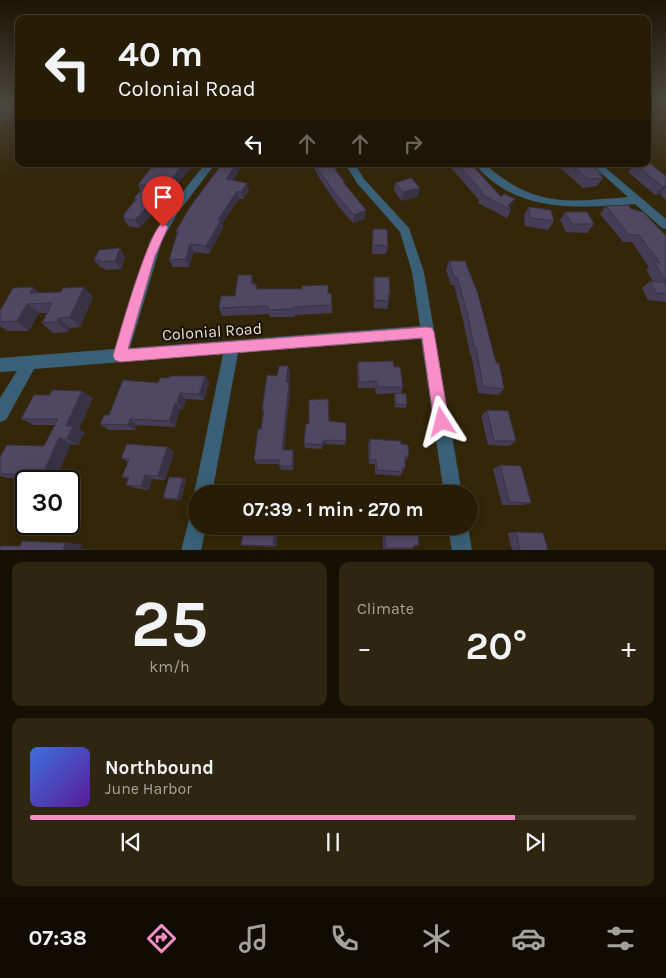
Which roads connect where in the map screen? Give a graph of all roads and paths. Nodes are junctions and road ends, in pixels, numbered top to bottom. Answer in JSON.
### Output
{"nodes":[{"id":1,"x":208,"y":167,"type":"edge"},
{"id":2,"x":352,"y":167,"type":"edge"},
{"id":3,"x":483,"y":167,"type":"edge"},
{"id":4,"x":600,"y":167,"type":"edge"},
{"id":5,"x":638,"y":200,"type":"junction"},
{"id":6,"x":666,"y":225,"type":"edge"},
{"id":7,"x":427,"y":332,"type":"junction"},
{"id":8,"x":232,"y":347,"type":"junction"},
{"id":9,"x":120,"y":356,"type":"junction"},
{"id":10,"x":30,"y":362,"type":"junction"},
{"id":11,"x":0,"y":365,"type":"edge"},
{"id":12,"x":0,"y":414,"type":"edge"},
{"id":13,"x":205,"y":485,"type":"edge"},
{"id":14,"x":452,"y":485,"type":"edge"},
{"id":15,"x":194,"y":535,"type":"edge"},
{"id":16,"x":460,"y":535,"type":"edge"},
{"id":17,"x":191,"y":550,"type":"edge"},
{"id":18,"x":462,"y":550,"type":"edge"}],
"edges":[{"from":1,"to":9,"type":"street"},
{"from":2,"to":7,"type":"street"},
{"from":3,"to":5,"type":"street"},
{"from":4,"to":5,"type":"street"},
{"from":5,"to":6,"type":"street"},
{"from":7,"to":8,"type":"street","name":"Colonial Road"},
{"from":7,"to":14,"type":"street"},
{"from":8,"to":9,"type":"street","name":"Colonial Road"},
{"from":8,"to":13,"type":"street"},
{"from":9,"to":10,"type":"street","name":"Colonial Road"},
{"from":10,"to":11,"type":"street","name":"Colonial Road"},
{"from":10,"to":12,"type":"street"},
{"from":15,"to":17,"type":"street"},
{"from":16,"to":18,"type":"street"}]}
